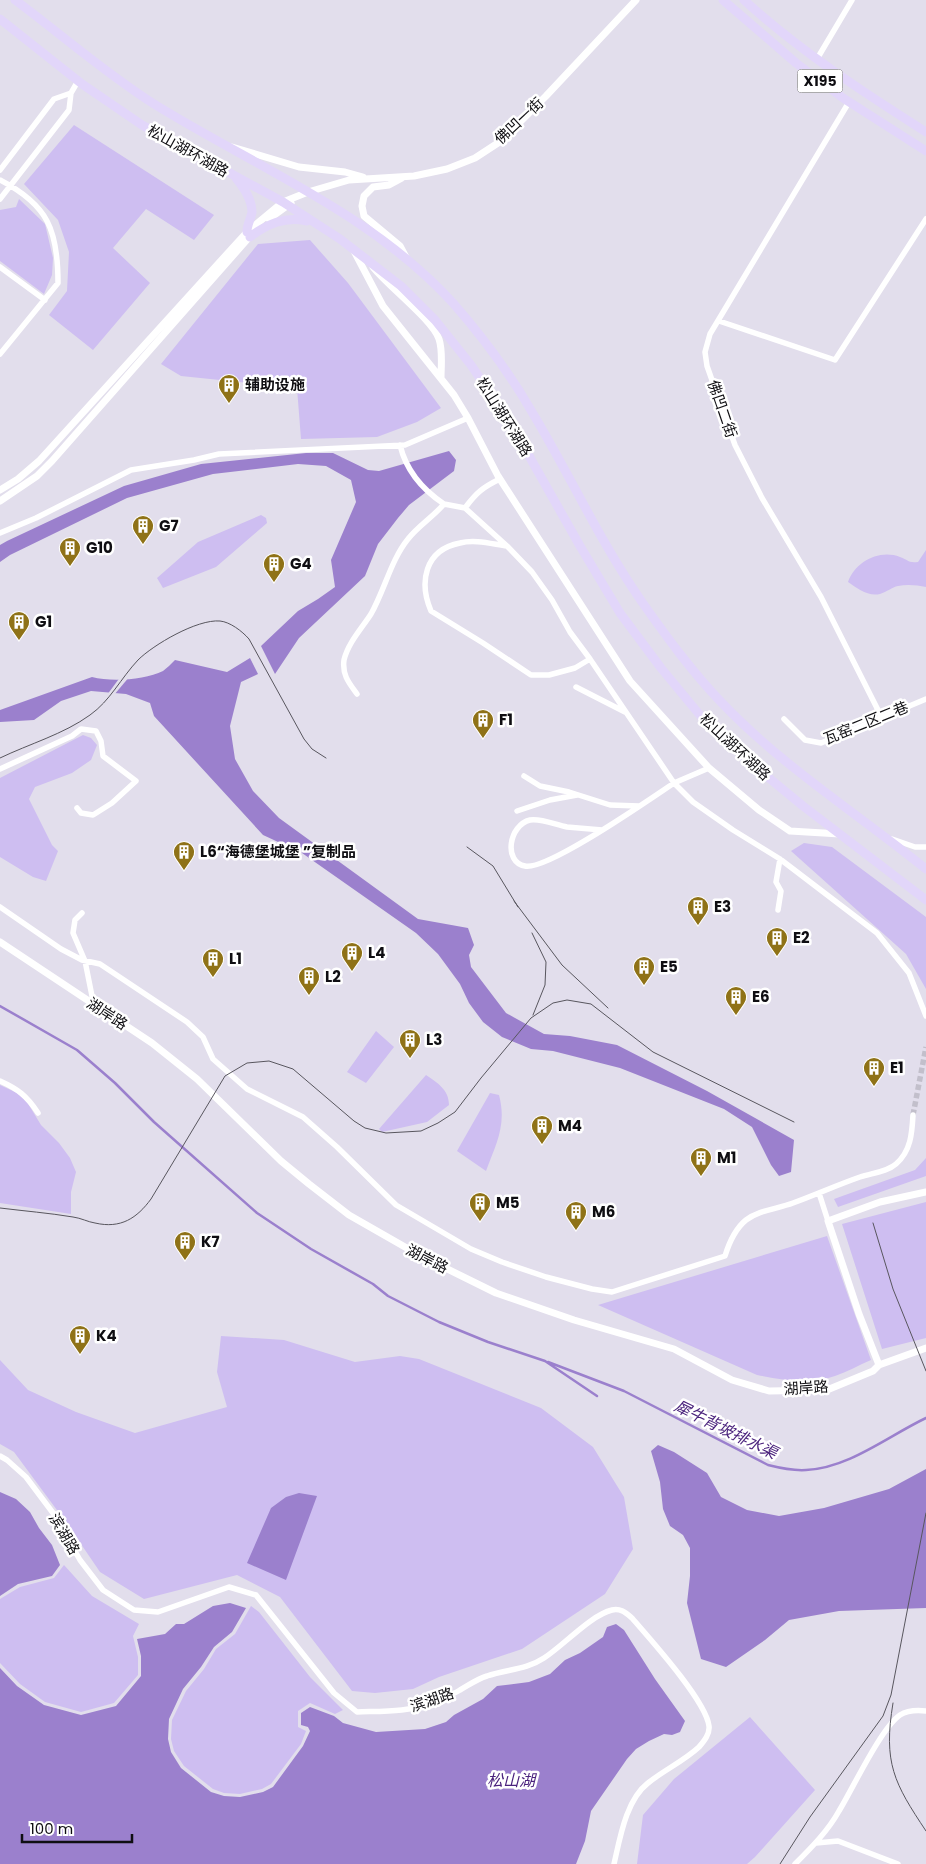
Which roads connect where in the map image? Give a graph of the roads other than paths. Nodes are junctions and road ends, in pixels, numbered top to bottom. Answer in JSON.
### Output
{"nodes":[{"id":1,"x":16,"y":0,"type":"edge"},
{"id":2,"x":636,"y":0,"type":"edge"},
{"id":3,"x":722,"y":0,"type":"edge"},
{"id":4,"x":744,"y":0,"type":"edge"},
{"id":5,"x":852,"y":0,"type":"edge"},
{"id":6,"x":0,"y":19,"type":"edge"},
{"id":7,"x":817,"y":59,"type":"junction"},
{"id":8,"x":78,"y":82,"type":"junction"},
{"id":9,"x":70,"y":93,"type":"junction"},
{"id":10,"x":849,"y":102,"type":"junction"},
{"id":11,"x":926,"y":132,"type":"edge"},
{"id":12,"x":227,"y":146,"type":"junction"},
{"id":13,"x":926,"y":151,"type":"edge"},
{"id":14,"x":0,"y":170,"type":"edge"},
{"id":15,"x":234,"y":176,"type":"junction"},
{"id":16,"x":404,"y":177,"type":"junction"},
{"id":17,"x":369,"y":179,"type":"junction"},
{"id":18,"x":0,"y":180,"type":"edge"},
{"id":19,"x":12,"y":186,"type":"junction"},
{"id":20,"x":308,"y":192,"type":"junction"},
{"id":21,"x":0,"y":199,"type":"edge"},
{"id":22,"x":285,"y":204,"type":"junction"},
{"id":23,"x":926,"y":219,"type":"edge"},
{"id":24,"x":311,"y":222,"type":"junction"},
{"id":25,"x":248,"y":234,"type":"junction"},
{"id":26,"x":354,"y":251,"type":"junction"},
{"id":27,"x":408,"y":261,"type":"junction"},
{"id":28,"x":370,"y":263,"type":"junction"},
{"id":29,"x":0,"y":266,"type":"edge"},
{"id":30,"x":45,"y":300,"type":"junction"},
{"id":31,"x":719,"y":321,"type":"junction"},
{"id":32,"x":0,"y":354,"type":"edge"},
{"id":33,"x":441,"y":378,"type":"junction"},
{"id":34,"x":468,"y":418,"type":"junction"},
{"id":35,"x":400,"y":445,"type":"junction"},
{"id":36,"x":500,"y":480,"type":"junction"},
{"id":37,"x":0,"y":490,"type":"edge"},
{"id":38,"x":0,"y":501,"type":"edge"},
{"id":39,"x":444,"y":504,"type":"junction"},
{"id":40,"x":465,"y":508,"type":"junction"},
{"id":41,"x":0,"y":533,"type":"edge"},
{"id":42,"x":507,"y":546,"type":"junction"},
{"id":43,"x":590,"y":659,"type":"junction"},
{"id":44,"x":576,"y":687,"type":"dead end"},
{"id":45,"x":357,"y":694,"type":"dead end"},
{"id":46,"x":926,"y":699,"type":"edge"},
{"id":47,"x":627,"y":713,"type":"junction"},
{"id":48,"x":882,"y":718,"type":"junction"},
{"id":49,"x":784,"y":719,"type":"dead end"},
{"id":50,"x":709,"y":768,"type":"junction"},
{"id":51,"x":0,"y":770,"type":"edge"},
{"id":52,"x":524,"y":776,"type":"dead end"},
{"id":53,"x":674,"y":783,"type":"junction"},
{"id":54,"x":579,"y":795,"type":"junction"},
{"id":55,"x":640,"y":806,"type":"junction"},
{"id":56,"x":77,"y":808,"type":"dead end"},
{"id":57,"x":517,"y":811,"type":"dead end"},
{"id":58,"x":602,"y":830,"type":"junction"},
{"id":59,"x":840,"y":834,"type":"junction"},
{"id":60,"x":880,"y":834,"type":"junction"},
{"id":61,"x":926,"y":847,"type":"edge"},
{"id":62,"x":780,"y":859,"type":"junction"},
{"id":63,"x":926,"y":869,"type":"edge"},
{"id":64,"x":926,"y":900,"type":"edge"},
{"id":65,"x":0,"y":907,"type":"edge"},
{"id":66,"x":778,"y":910,"type":"dead end"},
{"id":67,"x":6,"y":911,"type":"junction"},
{"id":68,"x":82,"y":914,"type":"dead end"},
{"id":69,"x":0,"y":915,"type":"edge"},
{"id":70,"x":0,"y":942,"type":"edge"},
{"id":71,"x":86,"y":961,"type":"junction"},
{"id":72,"x":94,"y":1006,"type":"junction"},
{"id":73,"x":926,"y":1016,"type":"edge"},
{"id":74,"x":0,"y":1081,"type":"edge"},
{"id":75,"x":38,"y":1113,"type":"dead end"},
{"id":76,"x":912,"y":1115,"type":"tunnel mouth"},
{"id":77,"x":926,"y":1192,"type":"edge"},
{"id":78,"x":819,"y":1193,"type":"junction"},
{"id":79,"x":828,"y":1221,"type":"junction"},
{"id":80,"x":926,"y":1348,"type":"edge"},
{"id":81,"x":879,"y":1365,"type":"junction"},
{"id":82,"x":0,"y":1456,"type":"edge"},
{"id":83,"x":926,"y":1711,"type":"edge"},
{"id":84,"x":816,"y":1843,"type":"junction"},
{"id":85,"x":614,"y":1864,"type":"edge"},
{"id":86,"x":795,"y":1864,"type":"edge"},
{"id":87,"x":898,"y":1864,"type":"edge"}],
"edges":[{"from":1,"to":12,"type":"main road","name":"松山湖环湖路"},
{"from":2,"to":16,"type":"street","name":"佛凹一街"},
{"from":3,"to":10,"type":"main road","number":"X195"},
{"from":4,"to":7,"type":"main road","number":"X195"},
{"from":5,"to":7,"type":"street"},
{"from":6,"to":8,"type":"main road","name":"松山湖环湖路"},
{"from":7,"to":11,"type":"main road","number":"X195"},
{"from":8,"to":9,"type":"street"},
{"from":8,"to":15,"type":"main road","name":"松山湖环湖路"},
{"from":9,"to":14,"type":"street"},
{"from":9,"to":19,"type":"street"},
{"from":10,"to":13,"type":"main road","number":"X195"},
{"from":10,"to":31,"type":"street","name":"佛凹二街"},
{"from":12,"to":17,"type":"street"},
{"from":12,"to":20,"type":"main road","name":"松山湖环湖路"},
{"from":15,"to":22,"type":"main road","name":"松山湖环湖路"},
{"from":15,"to":25,"type":"main road"},
{"from":16,"to":17,"type":"street","name":"佛凹一街"},
{"from":16,"to":27,"type":"street"},
{"from":17,"to":20,"type":"street","name":"佛凹一街"},
{"from":18,"to":19,"type":"street"},
{"from":19,"to":21,"type":"street"},
{"from":19,"to":30,"type":"street"},
{"from":20,"to":22,"type":"street","name":"佛凹一街"},
{"from":20,"to":27,"type":"main road","name":"松山湖环湖路"},
{"from":22,"to":24,"type":"main road","name":"松山湖环湖路"},
{"from":22,"to":25,"type":"street","name":"佛凹一街"},
{"from":23,"to":31,"type":"street"},
{"from":24,"to":25,"type":"main road"},
{"from":24,"to":26,"type":"main road","name":"松山湖环湖路"},
{"from":25,"to":37,"type":"street"},
{"from":25,"to":38,"type":"street"},
{"from":26,"to":28,"type":"main road","name":"松山湖环湖路"},
{"from":26,"to":33,"type":"street"},
{"from":27,"to":60,"type":"main road","name":"松山湖环湖路"},
{"from":28,"to":33,"type":"street"},
{"from":28,"to":59,"type":"main road","name":"松山湖环湖路"},
{"from":29,"to":30,"type":"street"},
{"from":30,"to":32,"type":"street"},
{"from":31,"to":48,"type":"street","name":"佛凹二街"},
{"from":33,"to":34,"type":"street"},
{"from":34,"to":35,"type":"street"},
{"from":34,"to":36,"type":"street"},
{"from":35,"to":39,"type":"street"},
{"from":35,"to":41,"type":"street"},
{"from":36,"to":40,"type":"street"},
{"from":36,"to":50,"type":"street"},
{"from":39,"to":40,"type":"street"},
{"from":39,"to":45,"type":"street"},
{"from":40,"to":42,"type":"street"},
{"from":42,"to":43,"type":"street"},
{"from":42,"to":43,"type":"street"},
{"from":43,"to":47,"type":"street"},
{"from":44,"to":47,"type":"street"},
{"from":46,"to":48,"type":"street","name":"瓦窑二区二巷"},
{"from":47,"to":53,"type":"street"},
{"from":48,"to":49,"type":"street","name":"瓦窑二区二巷"},
{"from":50,"to":53,"type":"street"},
{"from":50,"to":59,"type":"street"},
{"from":51,"to":56,"type":"street"},
{"from":52,"to":54,"type":"street"},
{"from":53,"to":55,"type":"street"},
{"from":53,"to":62,"type":"street"},
{"from":54,"to":55,"type":"street"},
{"from":54,"to":57,"type":"street"},
{"from":55,"to":58,"type":"street"},
{"from":58,"to":58,"type":"street"},
{"from":59,"to":64,"type":"main road","name":"松山湖环湖路"},
{"from":60,"to":61,"type":"street"},
{"from":60,"to":63,"type":"main road","name":"松山湖环湖路"},
{"from":62,"to":66,"type":"street"},
{"from":62,"to":73,"type":"street"},
{"from":65,"to":67,"type":"street"},
{"from":67,"to":69,"type":"street"},
{"from":67,"to":71,"type":"street"},
{"from":68,"to":71,"type":"street"},
{"from":70,"to":72,"type":"street","name":"湖岸路"},
{"from":71,"to":72,"type":"street"},
{"from":71,"to":78,"type":"street"},
{"from":72,"to":81,"type":"street","name":"湖岸路"},
{"from":74,"to":75,"type":"street"},
{"from":76,"to":78,"type":"street"},
{"from":77,"to":79,"type":"street"},
{"from":78,"to":79,"type":"street"},
{"from":79,"to":81,"type":"street"},
{"from":80,"to":81,"type":"street","name":"湖岸路"},
{"from":82,"to":85,"type":"street","name":"滨湖路"},
{"from":83,"to":84,"type":"street"},
{"from":84,"to":86,"type":"street"},
{"from":84,"to":87,"type":"street"}]}
